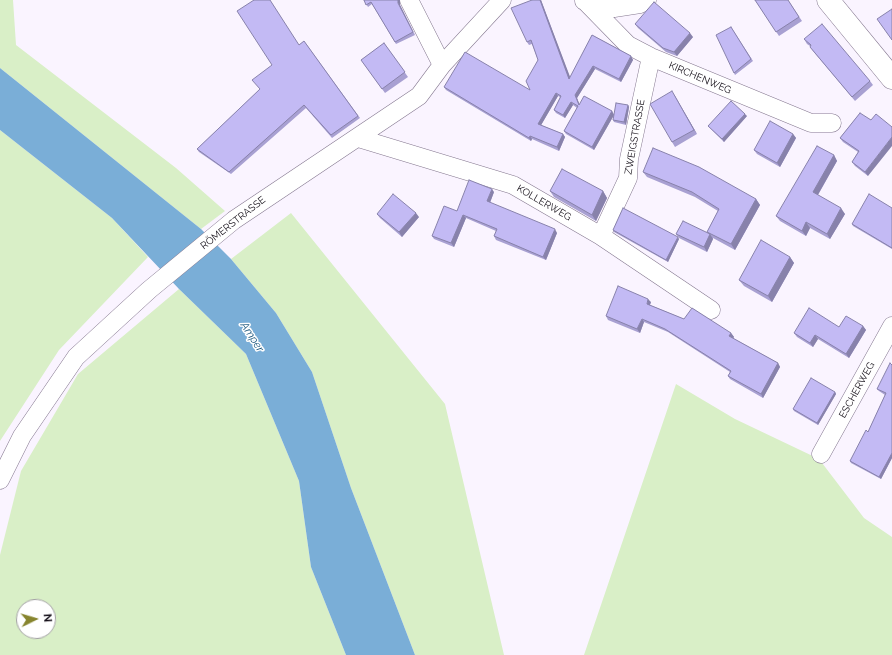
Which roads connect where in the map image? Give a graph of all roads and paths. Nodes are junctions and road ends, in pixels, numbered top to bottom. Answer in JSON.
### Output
{"nodes":[{"id":1,"x":409,"y":0,"type":"edge"},
{"id":2,"x":502,"y":0,"type":"edge"},
{"id":3,"x":647,"y":0,"type":"edge"},
{"id":4,"x":828,"y":0,"type":"edge"},
{"id":5,"x":583,"y":1,"type":"edge"},
{"id":6,"x":651,"y":57,"type":"junction"},
{"id":7,"x":442,"y":65,"type":"junction"},
{"id":8,"x":892,"y":78,"type":"edge"},
{"id":9,"x":832,"y":123,"type":"dead end"},
{"id":10,"x":358,"y":138,"type":"junction"},
{"id":11,"x":601,"y":236,"type":"junction"},
{"id":12,"x":711,"y":310,"type":"dead end"},
{"id":13,"x":892,"y":326,"type":"edge"},
{"id":14,"x":822,"y":454,"type":"dead end"},
{"id":15,"x":0,"y":480,"type":"edge"}],
"edges":[{"from":1,"to":7,"type":"street"},
{"from":2,"to":7,"type":"street","name":"RÖMERSTRASSE"},
{"from":3,"to":5,"type":"street"},
{"from":4,"to":8,"type":"street"},
{"from":5,"to":6,"type":"street","name":"KIRCHENWEG"},
{"from":6,"to":9,"type":"street","name":"KIRCHENWEG"},
{"from":6,"to":11,"type":"street","name":"ZWEIGSTRASSE"},
{"from":7,"to":10,"type":"street","name":"RÖMERSTRASSE"},
{"from":10,"to":11,"type":"street","name":"KOLLERWEG"},
{"from":10,"to":15,"type":"street","name":"RÖMERSTRASSE"},
{"from":11,"to":12,"type":"street","name":"KOLLERWEG"},
{"from":13,"to":14,"type":"street","name":"ESCHERWEG"}]}
